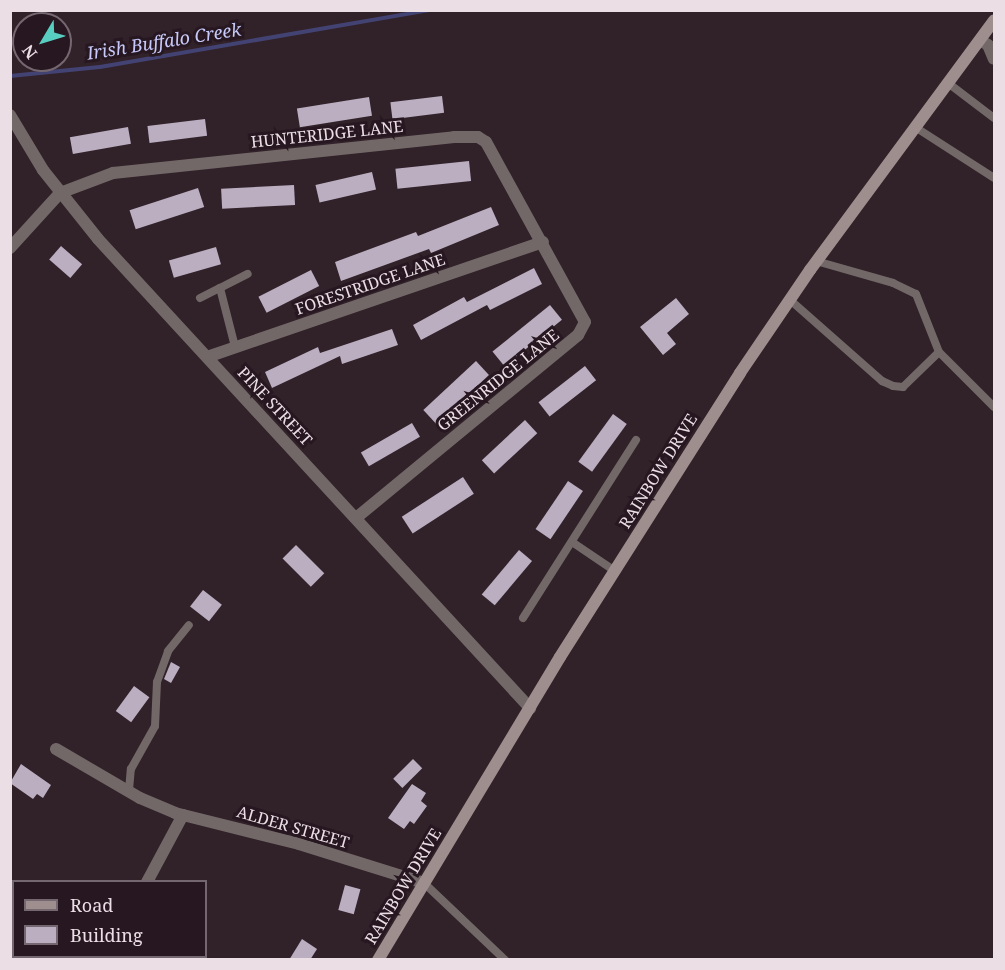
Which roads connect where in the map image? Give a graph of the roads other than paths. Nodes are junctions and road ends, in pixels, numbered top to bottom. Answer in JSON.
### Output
{"nodes":[{"id":1,"x":994,"y":20,"type":"edge"},
{"id":2,"x":987,"y":43,"type":"edge"},
{"id":3,"x":994,"y":59,"type":"edge"},
{"id":4,"x":948,"y":83,"type":"junction"},
{"id":5,"x":10,"y":115,"type":"edge"},
{"id":6,"x":994,"y":118,"type":"edge"},
{"id":7,"x":915,"y":127,"type":"junction"},
{"id":8,"x":994,"y":178,"type":"edge"},
{"id":9,"x":60,"y":193,"type":"junction"},
{"id":10,"x":543,"y":242,"type":"junction"},
{"id":11,"x":10,"y":248,"type":"edge"},
{"id":12,"x":816,"y":261,"type":"junction"},
{"id":13,"x":248,"y":274,"type":"dead end"},
{"id":14,"x":220,"y":288,"type":"junction"},
{"id":15,"x":200,"y":298,"type":"dead end"},
{"id":16,"x":789,"y":299,"type":"junction"},
{"id":17,"x":235,"y":347,"type":"junction"},
{"id":18,"x":939,"y":352,"type":"junction"},
{"id":19,"x":207,"y":357,"type":"junction"},
{"id":20,"x":994,"y":408,"type":"edge"},
{"id":21,"x":636,"y":440,"type":"dead end"},
{"id":22,"x":356,"y":518,"type":"junction"},
{"id":23,"x":572,"y":542,"type":"junction"},
{"id":24,"x":615,"y":571,"type":"junction"},
{"id":25,"x":523,"y":618,"type":"dead end"},
{"id":26,"x":189,"y":625,"type":"dead end"},
{"id":27,"x":530,"y":708,"type":"junction"},
{"id":28,"x":56,"y":749,"type":"dead end"},
{"id":29,"x":129,"y":790,"type":"junction"},
{"id":30,"x":183,"y":815,"type":"junction"},
{"id":31,"x":148,"y":880,"type":"edge"},
{"id":32,"x":424,"y":883,"type":"junction"},
{"id":33,"x":378,"y":960,"type":"edge"},
{"id":34,"x":505,"y":960,"type":"edge"}],
"edges":[{"from":1,"to":2,"type":"street","name":"RAINBOW DRIVE"},
{"from":2,"to":3,"type":"street"},
{"from":2,"to":4,"type":"street","name":"RAINBOW DRIVE"},
{"from":4,"to":6,"type":"lane"},
{"from":4,"to":7,"type":"street","name":"RAINBOW DRIVE"},
{"from":5,"to":9,"type":"street","name":"PINE STREET"},
{"from":7,"to":8,"type":"lane"},
{"from":7,"to":12,"type":"street","name":"RAINBOW DRIVE"},
{"from":9,"to":10,"type":"street","name":"HUNTERIDGE LANE"},
{"from":9,"to":11,"type":"street"},
{"from":9,"to":19,"type":"street","name":"PINE STREET"},
{"from":10,"to":17,"type":"street","name":"FORESTRIDGE LANE"},
{"from":10,"to":22,"type":"street","name":"GREENRIDGE LANE"},
{"from":12,"to":16,"type":"street","name":"RAINBOW DRIVE"},
{"from":12,"to":18,"type":"lane"},
{"from":13,"to":14,"type":"lane"},
{"from":14,"to":15,"type":"lane"},
{"from":14,"to":17,"type":"lane"},
{"from":16,"to":18,"type":"lane"},
{"from":16,"to":24,"type":"street","name":"RAINBOW DRIVE"},
{"from":17,"to":19,"type":"street","name":"FORESTRIDGE LANE"},
{"from":18,"to":20,"type":"lane"},
{"from":19,"to":22,"type":"street","name":"PINE STREET"},
{"from":21,"to":23,"type":"lane"},
{"from":22,"to":27,"type":"street","name":"PINE STREET"},
{"from":23,"to":24,"type":"lane"},
{"from":23,"to":25,"type":"lane"},
{"from":24,"to":27,"type":"street","name":"RAINBOW DRIVE"},
{"from":26,"to":29,"type":"lane"},
{"from":27,"to":32,"type":"street","name":"RAINBOW DRIVE"},
{"from":28,"to":29,"type":"street","name":"ALDER STREET"},
{"from":29,"to":30,"type":"street","name":"ALDER STREET"},
{"from":30,"to":31,"type":"street"},
{"from":30,"to":32,"type":"street","name":"ALDER STREET"},
{"from":32,"to":33,"type":"street","name":"RAINBOW DRIVE"},
{"from":32,"to":34,"type":"lane","name":"ALDER STREET"}]}
